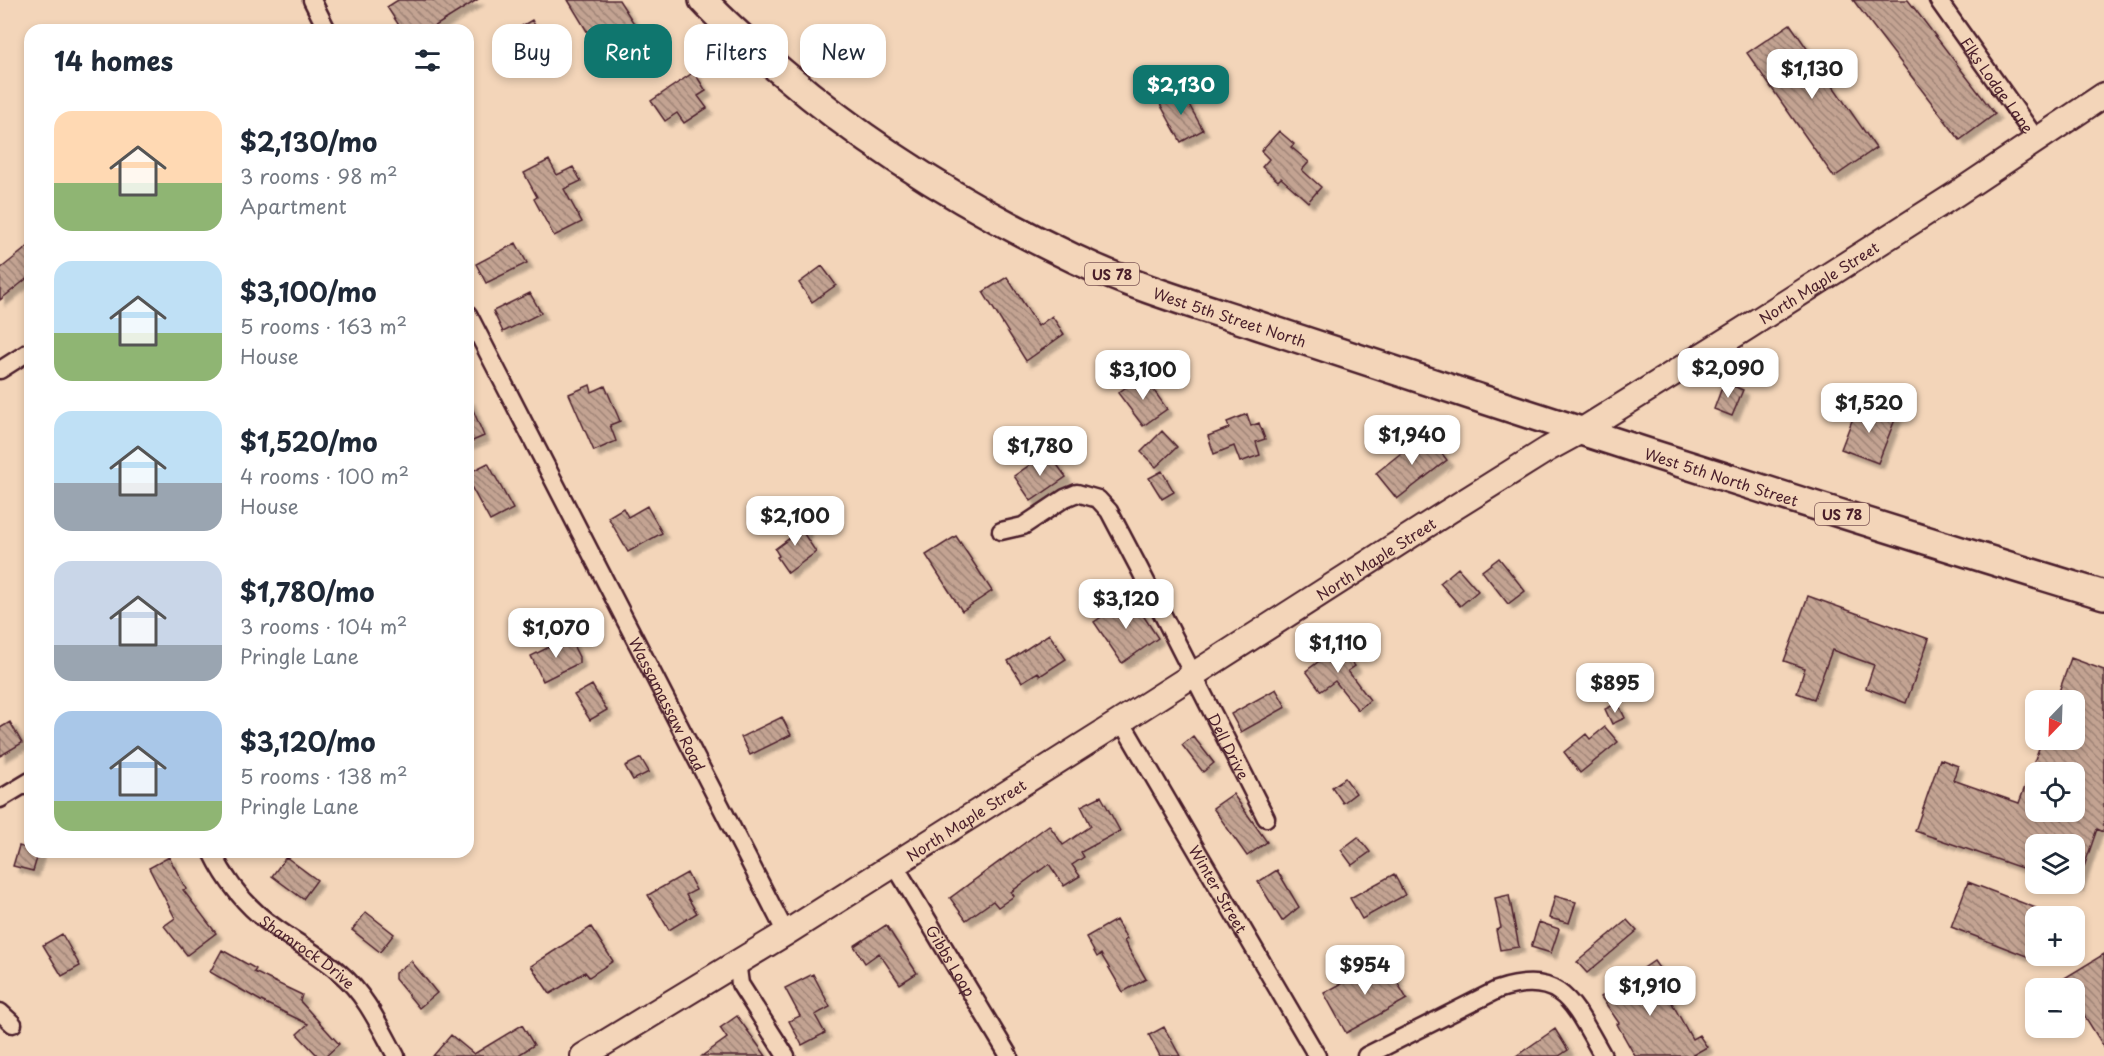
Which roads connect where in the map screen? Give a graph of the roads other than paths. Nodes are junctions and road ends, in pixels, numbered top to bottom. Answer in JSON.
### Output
{"nodes":[{"id":1,"x":312,"y":0,"type":"edge"},
{"id":2,"x":703,"y":0,"type":"edge"},
{"id":3,"x":1938,"y":0,"type":"edge"},
{"id":4,"x":324,"y":24,"type":"edge"},
{"id":5,"x":2104,"y":95,"type":"edge"},
{"id":6,"x":2037,"y":140,"type":"junction"},
{"id":7,"x":474,"y":326,"type":"edge"},
{"id":8,"x":24,"y":355,"type":"edge"},
{"id":9,"x":0,"y":370,"type":"edge"},
{"id":10,"x":1581,"y":431,"type":"junction"},
{"id":11,"x":1001,"y":531,"type":"dead end"},
{"id":12,"x":2104,"y":595,"type":"edge"},
{"id":13,"x":1194,"y":674,"type":"junction"},
{"id":14,"x":1121,"y":721,"type":"junction"},
{"id":15,"x":24,"y":785,"type":"edge"},
{"id":16,"x":0,"y":799,"type":"edge"},
{"id":17,"x":1266,"y":818,"type":"dead end"},
{"id":18,"x":216,"y":858,"type":"edge"},
{"id":19,"x":894,"y":864,"type":"junction"},
{"id":20,"x":786,"y":933,"type":"junction"},
{"id":21,"x":737,"y":961,"type":"junction"},
{"id":22,"x":0,"y":1012,"type":"edge"},
{"id":23,"x":13,"y":1024,"type":"dead end"},
{"id":24,"x":396,"y":1056,"type":"edge"},
{"id":25,"x":583,"y":1056,"type":"edge"},
{"id":26,"x":786,"y":1056,"type":"edge"},
{"id":27,"x":1009,"y":1056,"type":"edge"},
{"id":28,"x":1317,"y":1056,"type":"edge"},
{"id":29,"x":1366,"y":1056,"type":"edge"},
{"id":30,"x":1603,"y":1056,"type":"edge"}],
"edges":[{"from":1,"to":4,"type":"street"},
{"from":2,"to":10,"type":"main road","name":"West 5th Street North","number":"US 78"},
{"from":3,"to":6,"type":"street","name":"Elks Lodge Lane"},
{"from":5,"to":6,"type":"street","name":"North Maple Street"},
{"from":6,"to":10,"type":"street","name":"North Maple Street"},
{"from":7,"to":20,"type":"street","name":"Wassamassaw Road"},
{"from":8,"to":9,"type":"street"},
{"from":10,"to":12,"type":"main road","name":"West 5th North Street","number":"US 78"},
{"from":10,"to":13,"type":"street","name":"North Maple Street"},
{"from":11,"to":13,"type":"street","name":"Dell Drive"},
{"from":13,"to":14,"type":"street","name":"North Maple Street"},
{"from":13,"to":17,"type":"street","name":"Dell Drive"},
{"from":14,"to":19,"type":"street","name":"North Maple Street"},
{"from":14,"to":28,"type":"street","name":"Winter Street"},
{"from":15,"to":16,"type":"street"},
{"from":18,"to":24,"type":"street","name":"Shamrock Drive"},
{"from":19,"to":20,"type":"street","name":"North Maple Street"},
{"from":19,"to":27,"type":"street","name":"Gibbs Loop"},
{"from":20,"to":21,"type":"street","name":"North Maple Street"},
{"from":21,"to":25,"type":"street","name":"North Maple Street"},
{"from":21,"to":26,"type":"street"},
{"from":22,"to":23,"type":"street"},
{"from":29,"to":30,"type":"street"}]}
